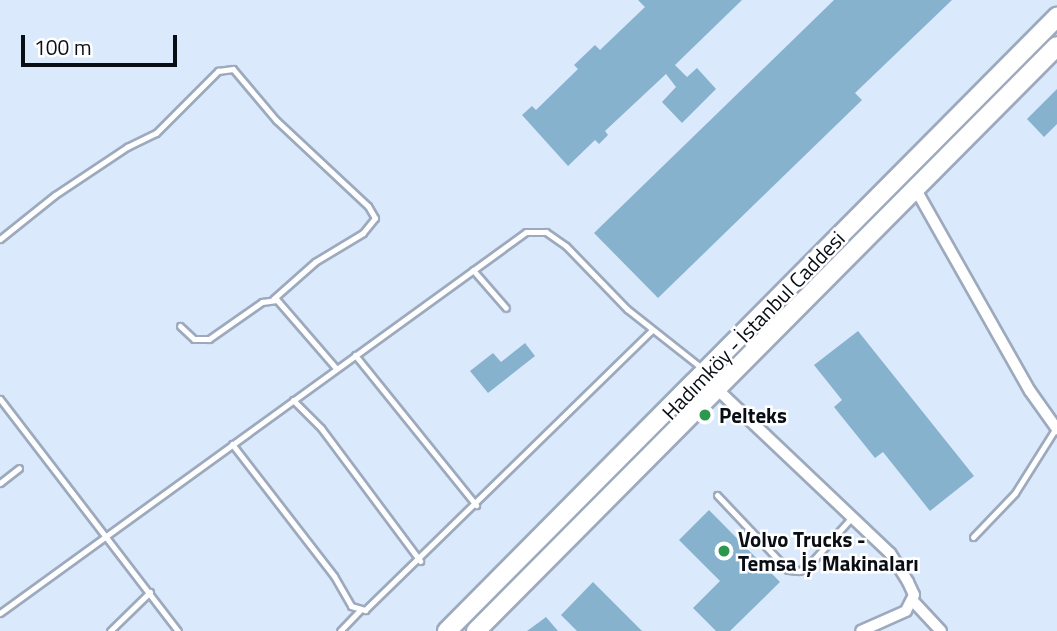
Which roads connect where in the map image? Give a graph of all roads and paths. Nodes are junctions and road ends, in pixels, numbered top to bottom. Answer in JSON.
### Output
{"nodes":[{"id":1,"x":1057,"y":17,"type":"edge"},
{"id":2,"x":1057,"y":46,"type":"edge"},
{"id":3,"x":915,"y":188,"type":"junction"},
{"id":4,"x":0,"y":239,"type":"edge"},
{"id":5,"x":473,"y":270,"type":"junction"},
{"id":6,"x":273,"y":299,"type":"junction"},
{"id":7,"x":506,"y":308,"type":"dead end"},
{"id":8,"x":180,"y":326,"type":"dead end"},
{"id":9,"x":652,"y":330,"type":"junction"},
{"id":10,"x":355,"y":355,"type":"junction"},
{"id":11,"x":336,"y":368,"type":"junction"},
{"id":12,"x":707,"y":372,"type":"junction"},
{"id":13,"x":717,"y":389,"type":"junction"},
{"id":14,"x":0,"y":399,"type":"edge"},
{"id":15,"x":293,"y":400,"type":"junction"},
{"id":16,"x":1056,"y":429,"type":"edge"},
{"id":17,"x":232,"y":444,"type":"junction"},
{"id":18,"x":19,"y":468,"type":"dead end"},
{"id":19,"x":0,"y":483,"type":"edge"},
{"id":20,"x":717,"y":495,"type":"dead end"},
{"id":21,"x":476,"y":505,"type":"junction"},
{"id":22,"x":853,"y":516,"type":"junction"},
{"id":23,"x":108,"y":536,"type":"junction"},
{"id":24,"x":973,"y":537,"type":"dead end"},
{"id":25,"x":420,"y":561,"type":"junction"},
{"id":26,"x":150,"y":592,"type":"junction"},
{"id":27,"x":913,"y":601,"type":"junction"},
{"id":28,"x":359,"y":611,"type":"junction"},
{"id":29,"x":0,"y":613,"type":"edge"},
{"id":30,"x":110,"y":631,"type":"edge"},
{"id":31,"x":178,"y":631,"type":"edge"},
{"id":32,"x":340,"y":631,"type":"edge"},
{"id":33,"x":447,"y":631,"type":"edge"},
{"id":34,"x":475,"y":631,"type":"edge"},
{"id":35,"x":862,"y":631,"type":"edge"},
{"id":36,"x":941,"y":631,"type":"edge"}],
"edges":[{"from":1,"to":12,"type":"main road","name":"Hadımköy - İstanbul Caddesi"},
{"from":2,"to":3,"type":"main road","name":"Hadımköy - İstanbul Caddesi"},
{"from":3,"to":13,"type":"main road","name":"Hadımköy - İstanbul Caddesi"},
{"from":3,"to":16,"type":"street"},
{"from":4,"to":6,"type":"lane"},
{"from":5,"to":7,"type":"lane"},
{"from":5,"to":9,"type":"lane"},
{"from":5,"to":10,"type":"lane"},
{"from":6,"to":8,"type":"lane"},
{"from":6,"to":11,"type":"lane"},
{"from":9,"to":12,"type":"lane"},
{"from":9,"to":21,"type":"lane"},
{"from":10,"to":11,"type":"lane"},
{"from":10,"to":21,"type":"lane"},
{"from":11,"to":15,"type":"lane"},
{"from":12,"to":33,"type":"main road","name":"Hadımköy - İstanbul Caddesi"},
{"from":13,"to":22,"type":"street"},
{"from":13,"to":34,"type":"main road","name":"Hadımköy - İstanbul Caddesi"},
{"from":14,"to":23,"type":"lane"},
{"from":15,"to":17,"type":"lane"},
{"from":15,"to":25,"type":"lane"},
{"from":16,"to":24,"type":"lane"},
{"from":17,"to":23,"type":"lane"},
{"from":17,"to":28,"type":"lane"},
{"from":18,"to":19,"type":"lane"},
{"from":20,"to":22,"type":"lane"},
{"from":21,"to":25,"type":"lane"},
{"from":22,"to":27,"type":"street"},
{"from":23,"to":26,"type":"lane"},
{"from":23,"to":29,"type":"lane"},
{"from":25,"to":28,"type":"lane"},
{"from":26,"to":30,"type":"lane"},
{"from":26,"to":31,"type":"lane"},
{"from":27,"to":35,"type":"street"},
{"from":27,"to":36,"type":"street"},
{"from":28,"to":32,"type":"lane"}]}
